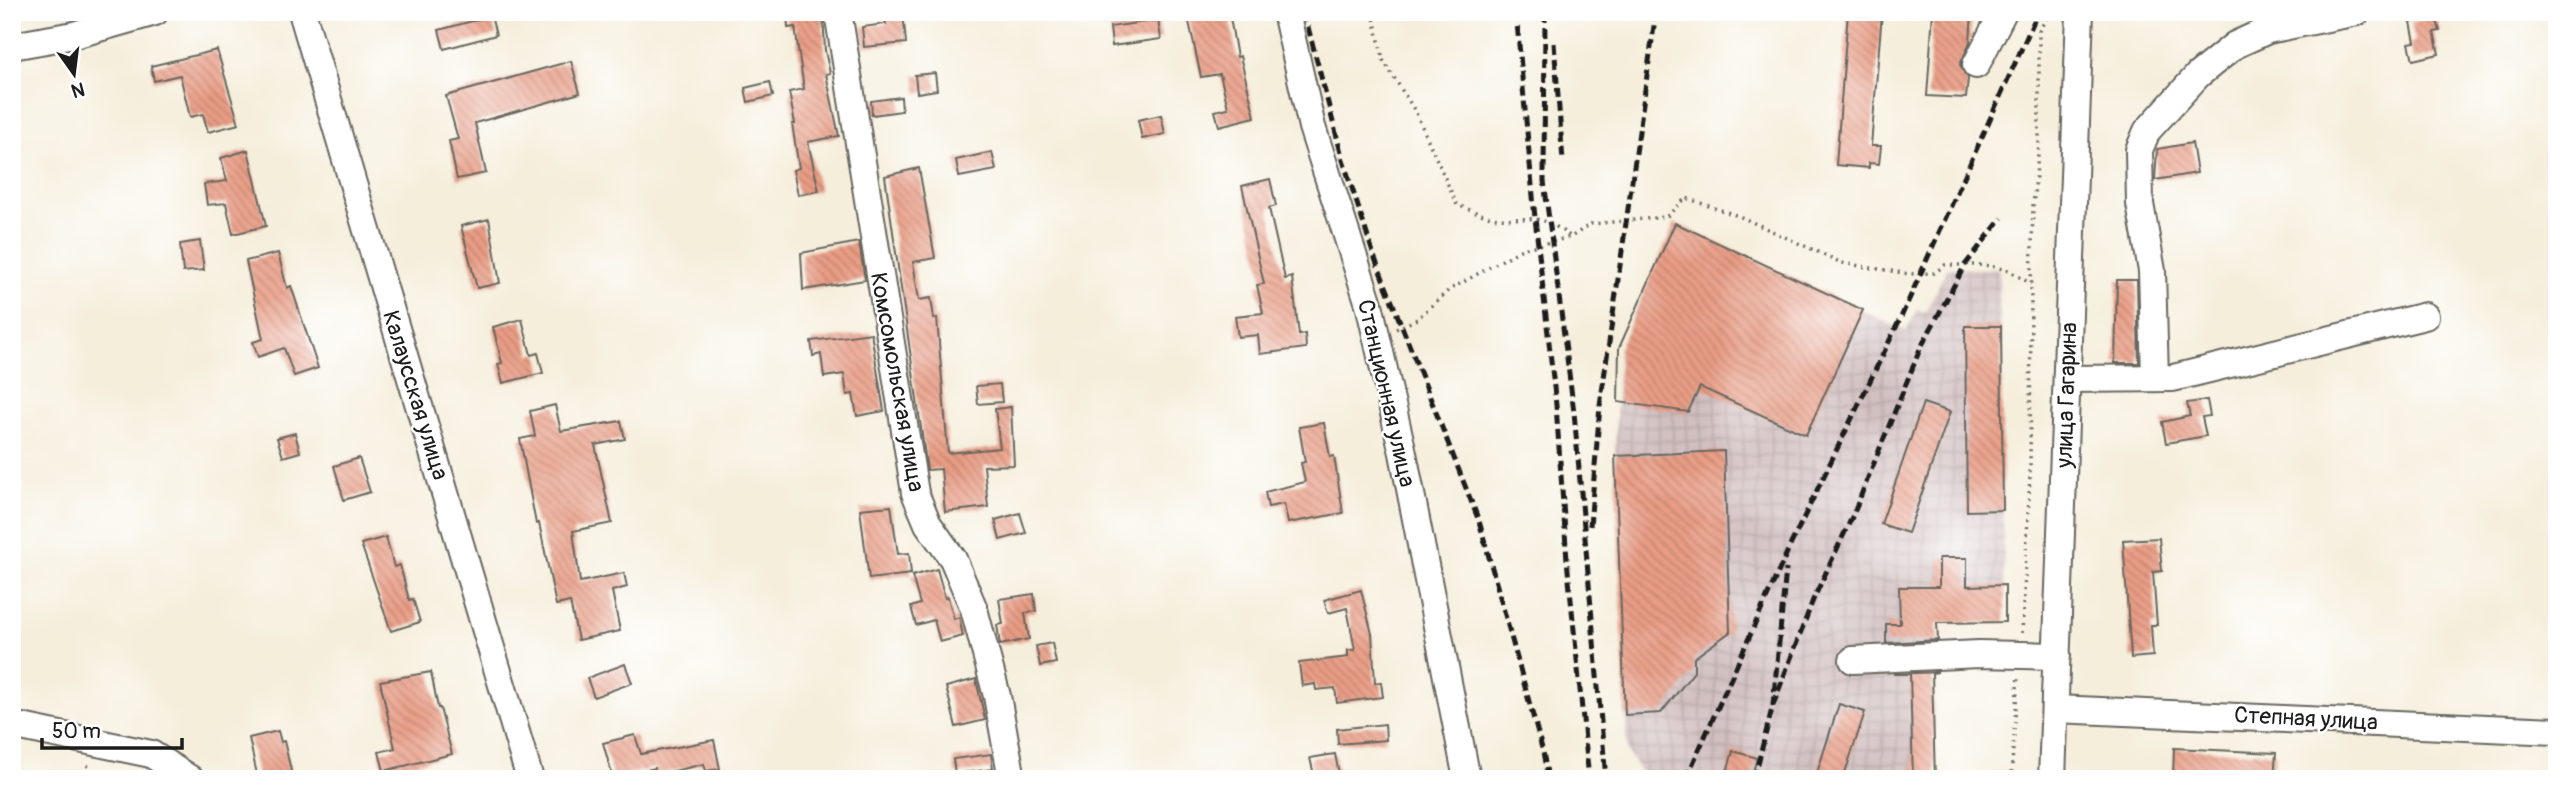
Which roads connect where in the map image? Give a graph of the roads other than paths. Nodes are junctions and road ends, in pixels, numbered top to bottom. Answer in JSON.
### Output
{"nodes":[{"id":1,"x":155,"y":12,"type":"edge"},
{"id":2,"x":302,"y":12,"type":"edge"},
{"id":3,"x":838,"y":12,"type":"edge"},
{"id":4,"x":1286,"y":12,"type":"edge"},
{"id":5,"x":2003,"y":12,"type":"edge"},
{"id":6,"x":2080,"y":12,"type":"edge"},
{"id":7,"x":2357,"y":12,"type":"edge"},
{"id":8,"x":12,"y":46,"type":"edge"},
{"id":9,"x":1976,"y":65,"type":"dead end"},
{"id":10,"x":2425,"y":316,"type":"dead end"},
{"id":11,"x":2155,"y":378,"type":"junction"},
{"id":12,"x":2067,"y":379,"type":"junction"},
{"id":13,"x":2057,"y":656,"type":"junction"},
{"id":14,"x":1853,"y":660,"type":"dead end"},
{"id":15,"x":2055,"y":709,"type":"junction"},
{"id":16,"x":12,"y":725,"type":"edge"},
{"id":17,"x":2557,"y":730,"type":"edge"},
{"id":18,"x":190,"y":779,"type":"edge"},
{"id":19,"x":530,"y":779,"type":"edge"},
{"id":20,"x":1012,"y":779,"type":"edge"},
{"id":21,"x":1467,"y":779,"type":"edge"},
{"id":22,"x":2052,"y":779,"type":"edge"}],
"edges":[{"from":1,"to":8,"type":"street"},
{"from":2,"to":19,"type":"street","name":"Калаусская улица"},
{"from":3,"to":20,"type":"street","name":"Комсомольская улица"},
{"from":4,"to":21,"type":"street","name":"Станционная улица"},
{"from":5,"to":9,"type":"street"},
{"from":6,"to":12,"type":"street","name":"улица Гагарина"},
{"from":7,"to":11,"type":"street"},
{"from":10,"to":11,"type":"street"},
{"from":11,"to":12,"type":"street"},
{"from":12,"to":13,"type":"street","name":"улица Гагарина"},
{"from":13,"to":14,"type":"street"},
{"from":13,"to":15,"type":"street","name":"улица Гагарина"},
{"from":15,"to":17,"type":"street","name":"Степная улица"},
{"from":15,"to":22,"type":"street","name":"улица Гагарина"},
{"from":16,"to":18,"type":"street"}]}
